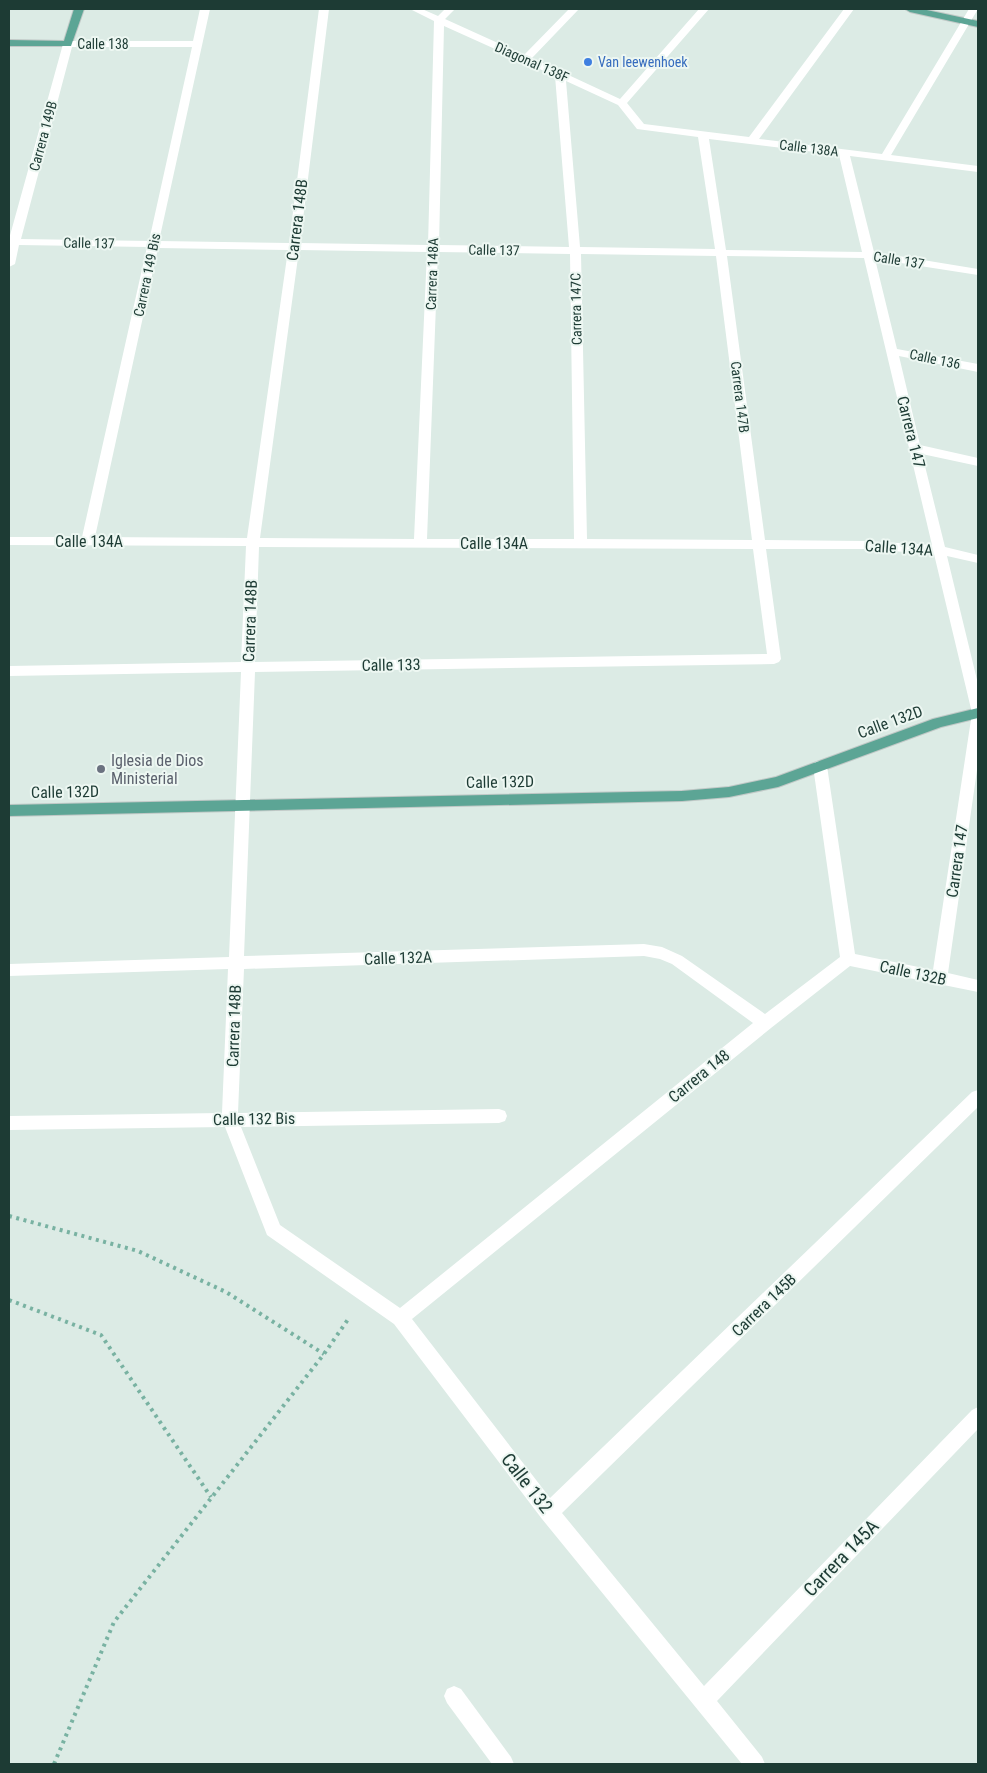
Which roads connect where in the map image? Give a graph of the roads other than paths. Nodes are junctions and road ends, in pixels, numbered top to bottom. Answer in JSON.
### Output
{"nodes":[{"id":1,"x":79,"y":9,"type":"edge"},
{"id":2,"x":205,"y":9,"type":"edge"},
{"id":3,"x":324,"y":9,"type":"edge"},
{"id":4,"x":415,"y":9,"type":"edge"},
{"id":5,"x":450,"y":9,"type":"edge"},
{"id":6,"x":574,"y":9,"type":"edge"},
{"id":7,"x":704,"y":9,"type":"edge"},
{"id":8,"x":849,"y":9,"type":"edge"},
{"id":9,"x":910,"y":9,"type":"edge"},
{"id":10,"x":974,"y":9,"type":"edge"},
{"id":11,"x":438,"y":20,"type":"junction"},
{"id":12,"x":966,"y":21,"type":"junction"},
{"id":13,"x":978,"y":24,"type":"edge"},
{"id":14,"x":9,"y":43,"type":"edge"},
{"id":15,"x":68,"y":44,"type":"junction"},
{"id":16,"x":198,"y":44,"type":"junction"},
{"id":17,"x":526,"y":59,"type":"junction"},
{"id":18,"x":560,"y":75,"type":"junction"},
{"id":19,"x":622,"y":103,"type":"junction"},
{"id":20,"x":641,"y":127,"type":"joint"},
{"id":21,"x":704,"y":134,"type":"junction"},
{"id":22,"x":752,"y":140,"type":"junction"},
{"id":23,"x":844,"y":152,"type":"junction"},
{"id":24,"x":885,"y":157,"type":"junction"},
{"id":25,"x":978,"y":168,"type":"edge"},
{"id":26,"x":12,"y":242,"type":"edge"},
{"id":27,"x":154,"y":244,"type":"junction"},
{"id":28,"x":294,"y":246,"type":"junction"},
{"id":29,"x":433,"y":249,"type":"junction"},
{"id":30,"x":575,"y":251,"type":"junction"},
{"id":31,"x":721,"y":253,"type":"junction"},
{"id":32,"x":869,"y":255,"type":"junction"},
{"id":33,"x":9,"y":264,"type":"edge"},
{"id":34,"x":978,"y":272,"type":"edge"},
{"id":35,"x":891,"y":350,"type":"junction"},
{"id":36,"x":978,"y":368,"type":"edge"},
{"id":37,"x":915,"y":448,"type":"junction"},
{"id":38,"x":978,"y":462,"type":"edge"},
{"id":39,"x":9,"y":541,"type":"edge"},
{"id":40,"x":88,"y":541,"type":"junction"},
{"id":41,"x":253,"y":542,"type":"junction"},
{"id":42,"x":420,"y":543,"type":"junction"},
{"id":43,"x":581,"y":544,"type":"junction"},
{"id":44,"x":759,"y":545,"type":"junction"},
{"id":45,"x":939,"y":550,"type":"junction"},
{"id":46,"x":978,"y":559,"type":"edge"},
{"id":47,"x":774,"y":659,"type":"joint"},
{"id":48,"x":248,"y":668,"type":"junction"},
{"id":49,"x":9,"y":671,"type":"edge"},
{"id":50,"x":978,"y":713,"type":"edge"},
{"id":51,"x":820,"y":766,"type":"junction"},
{"id":52,"x":242,"y":806,"type":"junction"},
{"id":53,"x":9,"y":811,"type":"edge"},
{"id":54,"x":848,"y":959,"type":"junction"},
{"id":55,"x":236,"y":963,"type":"junction"},
{"id":56,"x":9,"y":970,"type":"edge"},
{"id":57,"x":940,"y":978,"type":"junction"},
{"id":58,"x":978,"y":986,"type":"edge"},
{"id":59,"x":765,"y":1023,"type":"junction"},
{"id":60,"x":978,"y":1097,"type":"edge"},
{"id":61,"x":499,"y":1116,"type":"dead end"},
{"id":62,"x":230,"y":1120,"type":"junction"},
{"id":63,"x":9,"y":1123,"type":"edge"},
{"id":64,"x":273,"y":1230,"type":"joint"},
{"id":65,"x":400,"y":1318,"type":"junction"},
{"id":66,"x":978,"y":1416,"type":"edge"},
{"id":67,"x":549,"y":1512,"type":"junction"},
{"id":68,"x":454,"y":1696,"type":"dead end"},
{"id":69,"x":703,"y":1701,"type":"junction"},
{"id":70,"x":504,"y":1764,"type":"edge"},
{"id":71,"x":755,"y":1764,"type":"edge"}],
"edges":[{"from":1,"to":15,"type":"main road","name":"Carrera 149B"},
{"from":2,"to":16,"type":"street","name":"Carrera 149 Bis"},
{"from":3,"to":28,"type":"street","name":"Carrera 148B"},
{"from":4,"to":11,"type":"street","name":"Diagonal 138F"},
{"from":5,"to":11,"type":"street"},
{"from":6,"to":17,"type":"street"},
{"from":7,"to":19,"type":"street"},
{"from":8,"to":22,"type":"street"},
{"from":9,"to":12,"type":"main road"},
{"from":10,"to":12,"type":"street"},
{"from":11,"to":17,"type":"street","name":"Diagonal 138F"},
{"from":11,"to":29,"type":"street","name":"Carrera 148A"},
{"from":12,"to":13,"type":"main road"},
{"from":12,"to":24,"type":"street"},
{"from":14,"to":15,"type":"main road","name":"Calle 138"},
{"from":15,"to":16,"type":"street","name":"Calle 138"},
{"from":15,"to":26,"type":"street","name":"Carrera 149B"},
{"from":16,"to":27,"type":"street","name":"Carrera 149 Bis"},
{"from":17,"to":18,"type":"street","name":"Diagonal 138F"},
{"from":18,"to":19,"type":"street","name":"Diagonal 138F"},
{"from":18,"to":30,"type":"street","name":"Carrera 147C"},
{"from":19,"to":20,"type":"street","name":"Diagonal 138F"},
{"from":20,"to":21,"type":"street","name":"Calle 138A"},
{"from":21,"to":22,"type":"street","name":"Calle 138A"},
{"from":21,"to":31,"type":"street","name":"Carrera 147B"},
{"from":22,"to":23,"type":"street","name":"Calle 138A"},
{"from":23,"to":24,"type":"street","name":"Calle 138A"},
{"from":23,"to":32,"type":"street","name":"Carrera 147"},
{"from":24,"to":25,"type":"street","name":"Calle 138A"},
{"from":26,"to":27,"type":"street","name":"Calle 137"},
{"from":26,"to":33,"type":"street","name":"Carrera 149B"},
{"from":27,"to":28,"type":"street","name":"Calle 137"},
{"from":27,"to":40,"type":"street","name":"Carrera 149 Bis"},
{"from":28,"to":29,"type":"street","name":"Calle 137"},
{"from":28,"to":41,"type":"street","name":"Carrera 148B"},
{"from":29,"to":30,"type":"street","name":"Calle 137"},
{"from":29,"to":42,"type":"street","name":"Carrera 148A"},
{"from":30,"to":31,"type":"street","name":"Calle 137"},
{"from":30,"to":43,"type":"street","name":"Carrera 147C"},
{"from":31,"to":32,"type":"street","name":"Calle 137"},
{"from":31,"to":44,"type":"street","name":"Carrera 147B"},
{"from":32,"to":34,"type":"street","name":"Calle 137"},
{"from":32,"to":35,"type":"street","name":"Carrera 147"},
{"from":35,"to":36,"type":"street","name":"Calle 136"},
{"from":35,"to":37,"type":"street","name":"Carrera 147"},
{"from":37,"to":38,"type":"street"},
{"from":37,"to":45,"type":"street","name":"Carrera 147"},
{"from":39,"to":40,"type":"street","name":"Calle 134A"},
{"from":40,"to":41,"type":"street","name":"Calle 134A"},
{"from":41,"to":42,"type":"street","name":"Calle 134A"},
{"from":41,"to":48,"type":"street","name":"Carrera 148B"},
{"from":42,"to":43,"type":"street","name":"Calle 134A"},
{"from":43,"to":44,"type":"street","name":"Calle 134A"},
{"from":44,"to":45,"type":"street","name":"Calle 134A"},
{"from":44,"to":47,"type":"street","name":"Carrera 147B"},
{"from":45,"to":46,"type":"street","name":"Calle 134A"},
{"from":45,"to":50,"type":"street","name":"Carrera 147"},
{"from":47,"to":48,"type":"street","name":"Calle 133"},
{"from":48,"to":49,"type":"street","name":"Calle 133"},
{"from":48,"to":52,"type":"street","name":"Carrera 148B"},
{"from":50,"to":51,"type":"main road","name":"Calle 132D"},
{"from":50,"to":57,"type":"street","name":"Carrera 147"},
{"from":51,"to":52,"type":"main road","name":"Calle 132D"},
{"from":51,"to":54,"type":"street"},
{"from":52,"to":53,"type":"main road","name":"Calle 132D"},
{"from":52,"to":55,"type":"street","name":"Carrera 148B"},
{"from":54,"to":57,"type":"street","name":"Calle 132B"},
{"from":54,"to":59,"type":"street","name":"Carrera 148"},
{"from":55,"to":56,"type":"street","name":"Calle 132A"},
{"from":55,"to":59,"type":"street","name":"Calle 132A"},
{"from":55,"to":62,"type":"street","name":"Carrera 148B"},
{"from":57,"to":58,"type":"street","name":"Calle 132B"},
{"from":59,"to":65,"type":"street","name":"Carrera 148"},
{"from":60,"to":67,"type":"street","name":"Carrera 145B"},
{"from":61,"to":62,"type":"street","name":"Calle 132 Bis"},
{"from":62,"to":63,"type":"street","name":"Calle 132 Bis"},
{"from":62,"to":64,"type":"street","name":"Carrera 148B"},
{"from":64,"to":65,"type":"street","name":"Calle 132"},
{"from":65,"to":67,"type":"street","name":"Calle 132"},
{"from":66,"to":69,"type":"street","name":"Carrera 145A"},
{"from":67,"to":69,"type":"street","name":"Calle 132"},
{"from":68,"to":70,"type":"street"},
{"from":69,"to":71,"type":"street","name":"Calle 132"}]}
